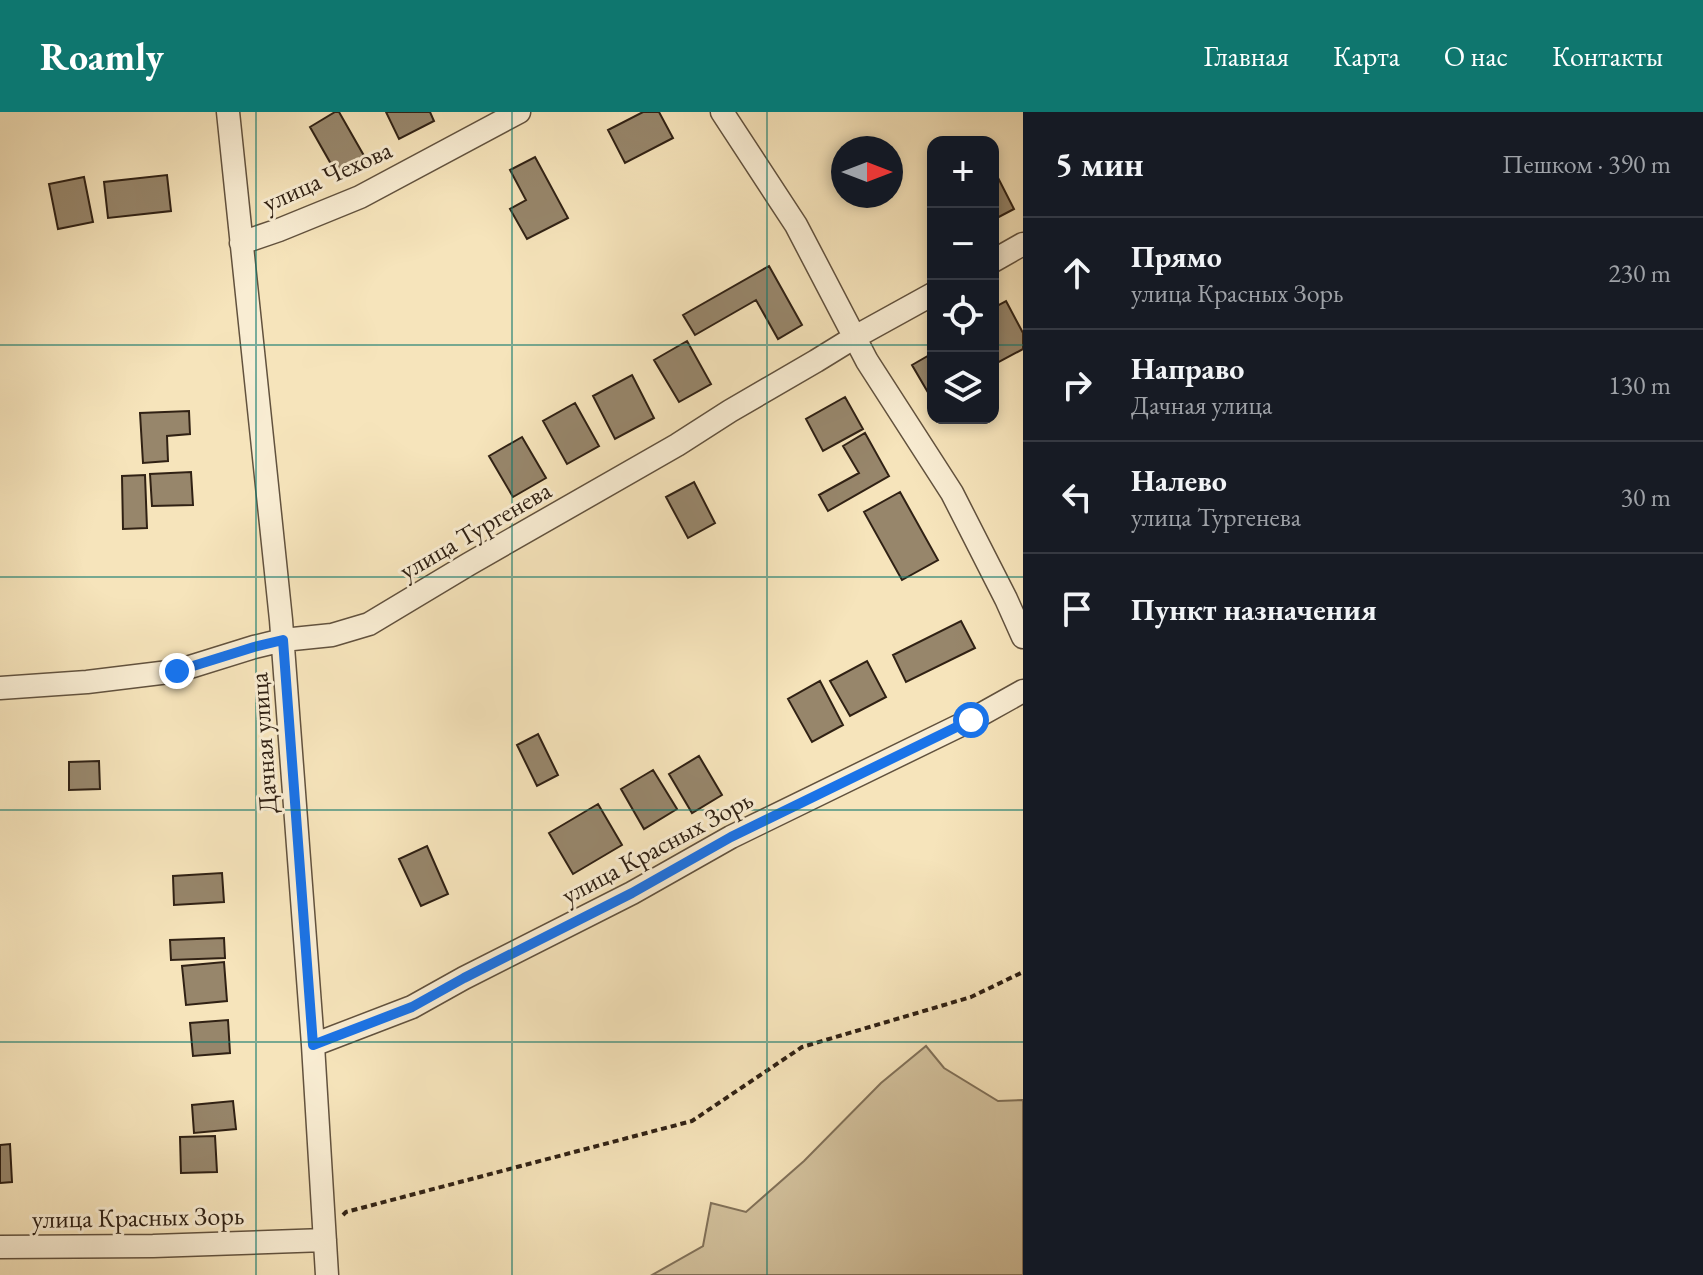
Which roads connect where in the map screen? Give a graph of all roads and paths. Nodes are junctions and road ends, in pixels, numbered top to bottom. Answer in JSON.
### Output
{"nodes":[{"id":1,"x":228,"y":112,"type":"edge"},
{"id":2,"x":519,"y":112,"type":"edge"},
{"id":3,"x":722,"y":112,"type":"edge"},
{"id":4,"x":241,"y":243,"type":"junction"},
{"id":5,"x":1023,"y":244,"type":"edge"},
{"id":6,"x":999,"y":258,"type":"edge"},
{"id":7,"x":927,"y":297,"type":"edge"},
{"id":8,"x":855,"y":337,"type":"junction"},
{"id":9,"x":1023,"y":637,"type":"edge"},
{"id":10,"x":283,"y":640,"type":"junction"},
{"id":11,"x":0,"y":688,"type":"edge"},
{"id":12,"x":1023,"y":691,"type":"edge"},
{"id":13,"x":1023,"y":972,"type":"edge"},
{"id":14,"x":313,"y":1045,"type":"junction"},
{"id":15,"x":325,"y":1240,"type":"junction"},
{"id":16,"x":0,"y":1247,"type":"edge"},
{"id":17,"x":327,"y":1275,"type":"edge"}],
"edges":[{"from":1,"to":4,"type":"street","name":"Дачная улица"},
{"from":2,"to":4,"type":"street","name":"улица Чехова"},
{"from":3,"to":8,"type":"street"},
{"from":4,"to":10,"type":"street","name":"Дачная улица"},
{"from":5,"to":6,"type":"street"},
{"from":7,"to":8,"type":"street","name":"улица Тургенева"},
{"from":8,"to":9,"type":"street"},
{"from":8,"to":10,"type":"street","name":"улица Тургенева"},
{"from":10,"to":11,"type":"street","name":"улица Тургенева"},
{"from":10,"to":14,"type":"street","name":"Дачная улица"},
{"from":12,"to":14,"type":"street","name":"улица Красных Зорь"},
{"from":13,"to":15,"type":"path"},
{"from":14,"to":15,"type":"street","name":"Дачная улица"},
{"from":15,"to":16,"type":"street","name":"улица Красных Зорь"},
{"from":15,"to":17,"type":"street","name":"Дачная улица"}]}
